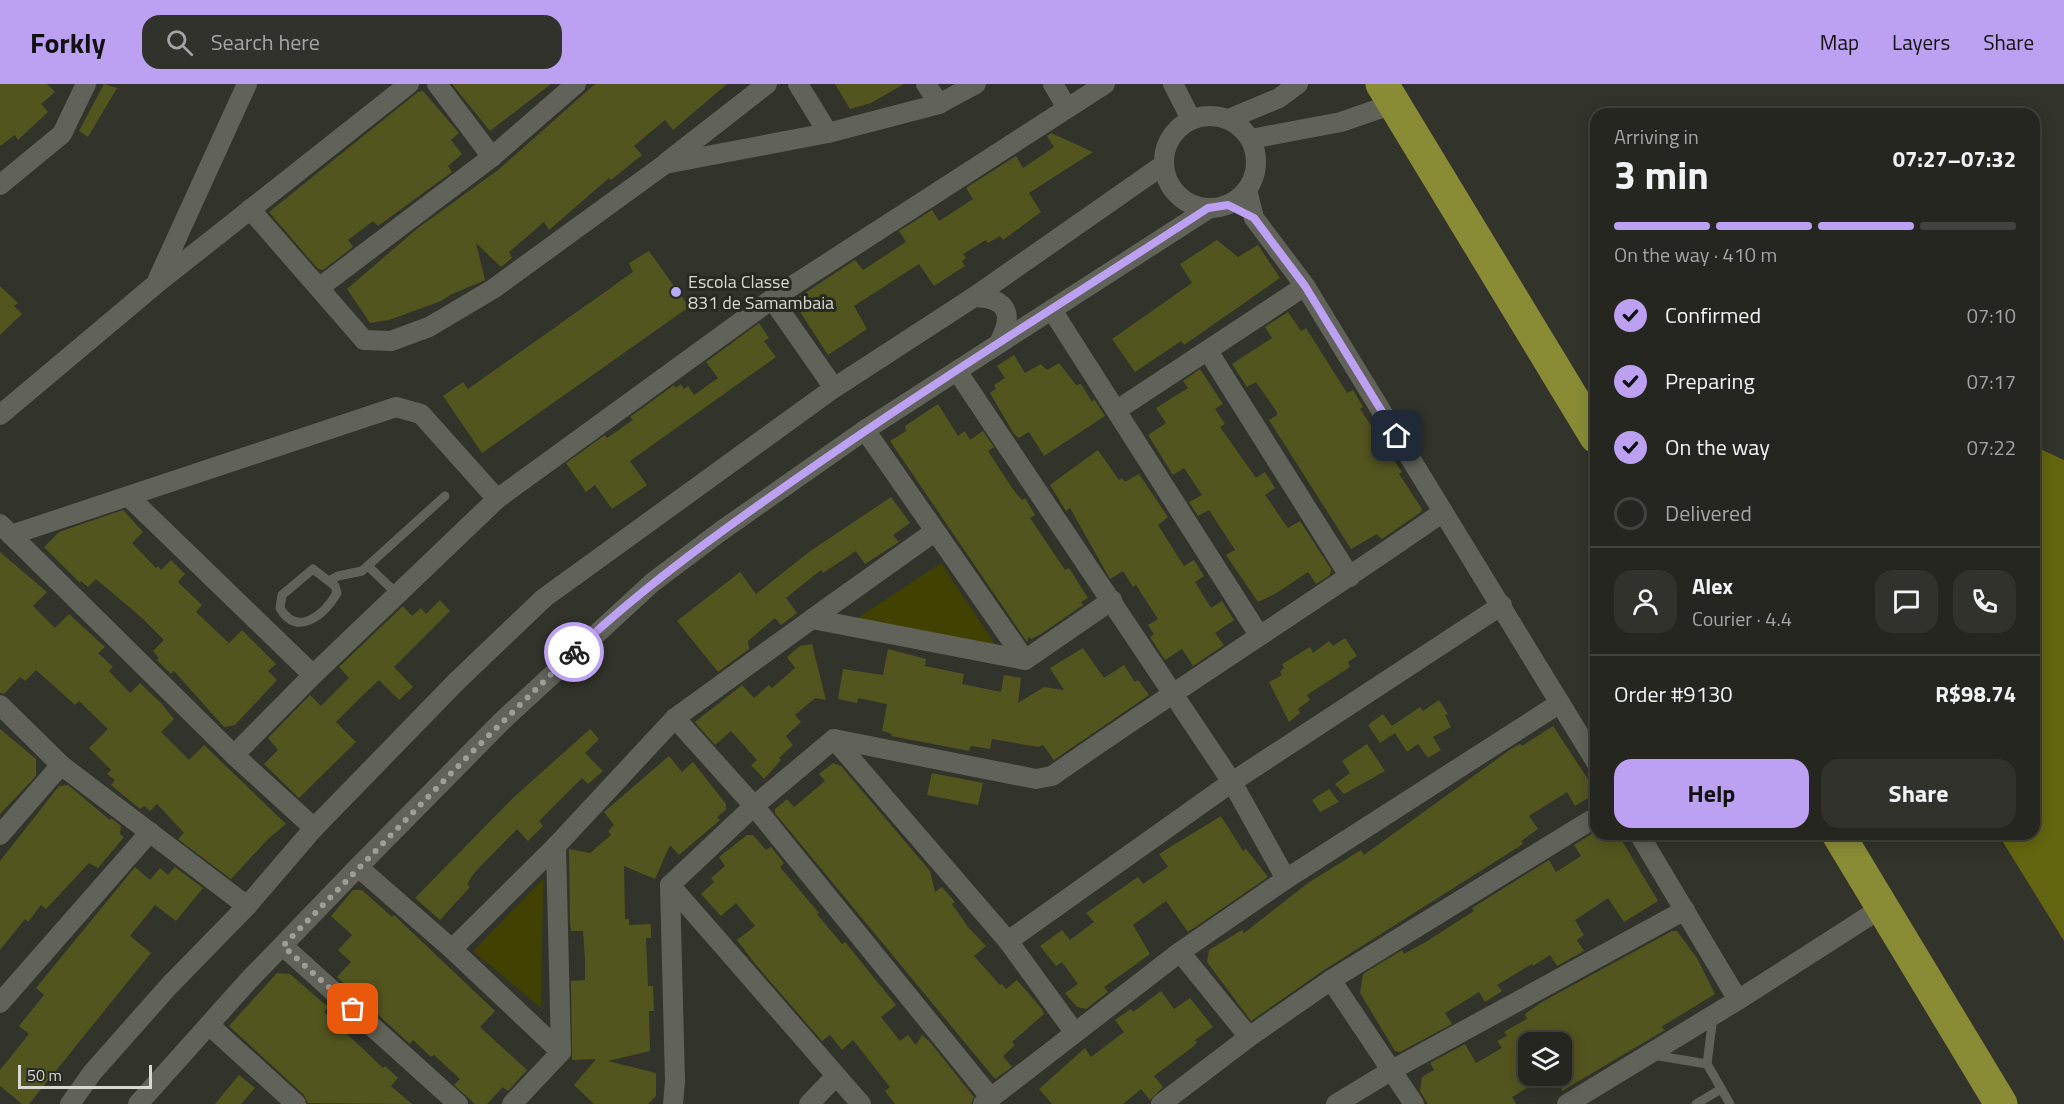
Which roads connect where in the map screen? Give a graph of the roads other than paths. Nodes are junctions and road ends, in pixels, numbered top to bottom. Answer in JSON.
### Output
{"nodes":[{"id":1,"x":86,"y":84,"type":"edge"},
{"id":2,"x":247,"y":84,"type":"edge"},
{"id":3,"x":409,"y":84,"type":"edge"},
{"id":4,"x":437,"y":84,"type":"edge"},
{"id":5,"x":576,"y":84,"type":"edge"},
{"id":6,"x":767,"y":84,"type":"edge"},
{"id":7,"x":798,"y":84,"type":"edge"},
{"id":8,"x":926,"y":84,"type":"edge"},
{"id":9,"x":976,"y":84,"type":"edge"},
{"id":10,"x":1053,"y":84,"type":"edge"},
{"id":11,"x":1105,"y":84,"type":"edge"},
{"id":12,"x":1173,"y":84,"type":"edge"},
{"id":13,"x":1298,"y":84,"type":"edge"},
{"id":14,"x":1388,"y":94,"type":"edge"},
{"id":15,"x":939,"y":104,"type":"junction"},
{"id":16,"x":1067,"y":108,"type":"junction"},
{"id":17,"x":1191,"y":119,"type":"junction"},
{"id":18,"x":1229,"y":119,"type":"junction"},
{"id":19,"x":828,"y":133,"type":"junction"},
{"id":20,"x":1251,"y":139,"type":"junction"},
{"id":21,"x":492,"y":157,"type":"junction"},
{"id":22,"x":665,"y":164,"type":"junction"},
{"id":23,"x":1163,"y":165,"type":"junction"},
{"id":24,"x":0,"y":185,"type":"edge"},
{"id":25,"x":1247,"y":190,"type":"junction"},
{"id":26,"x":1228,"y":205,"type":"junction"},
{"id":27,"x":1208,"y":208,"type":"junction"},
{"id":28,"x":250,"y":209,"type":"junction"},
{"id":29,"x":1254,"y":218,"type":"junction"},
{"id":30,"x":156,"y":284,"type":"junction"},
{"id":31,"x":1305,"y":286,"type":"junction"},
{"id":32,"x":320,"y":287,"type":"junction"},
{"id":33,"x":974,"y":297,"type":"junction"},
{"id":34,"x":772,"y":299,"type":"junction"},
{"id":35,"x":1052,"y":310,"type":"junction"},
{"id":36,"x":1000,"y":341,"type":"junction"},
{"id":37,"x":1208,"y":351,"type":"junction"},
{"id":38,"x":957,"y":371,"type":"junction"},
{"id":39,"x":834,"y":388,"type":"junction"},
{"id":40,"x":1116,"y":410,"type":"junction"},
{"id":41,"x":0,"y":415,"type":"edge"},
{"id":42,"x":1590,"y":427,"type":"edge"},
{"id":43,"x":865,"y":430,"type":"junction"},
{"id":44,"x":128,"y":496,"type":"junction"},
{"id":45,"x":445,"y":496,"type":"dead end"},
{"id":46,"x":497,"y":499,"type":"junction"},
{"id":47,"x":1443,"y":512,"type":"junction"},
{"id":48,"x":5,"y":530,"type":"edge"},
{"id":49,"x":934,"y":532,"type":"junction"},
{"id":50,"x":368,"y":566,"type":"junction"},
{"id":51,"x":1350,"y":577,"type":"junction"},
{"id":52,"x":329,"y":581,"type":"junction"},
{"id":53,"x":397,"y":594,"type":"junction"},
{"id":54,"x":1112,"y":600,"type":"junction"},
{"id":55,"x":1502,"y":605,"type":"junction"},
{"id":56,"x":812,"y":619,"type":"junction"},
{"id":57,"x":1260,"y":635,"type":"junction"},
{"id":58,"x":1025,"y":660,"type":"junction"},
{"id":59,"x":312,"y":675,"type":"junction"},
{"id":60,"x":1171,"y":693,"type":"junction"},
{"id":61,"x":1560,"y":703,"type":"junction"},
{"id":62,"x":0,"y":705,"type":"edge"},
{"id":63,"x":675,"y":718,"type":"junction"},
{"id":64,"x":834,"y":739,"type":"junction"},
{"id":65,"x":1590,"y":752,"type":"edge"},
{"id":66,"x":234,"y":755,"type":"junction"},
{"id":67,"x":61,"y":765,"type":"junction"},
{"id":68,"x":1232,"y":782,"type":"junction"},
{"id":69,"x":754,"y":806,"type":"junction"},
{"id":70,"x":1590,"y":821,"type":"edge"},
{"id":71,"x":314,"y":828,"type":"junction"},
{"id":72,"x":150,"y":832,"type":"junction"},
{"id":73,"x":0,"y":835,"type":"edge"},
{"id":74,"x":1643,"y":840,"type":"edge"},
{"id":75,"x":1842,"y":840,"type":"edge"},
{"id":76,"x":556,"y":846,"type":"junction"},
{"id":77,"x":358,"y":867,"type":"junction"},
{"id":78,"x":1286,"y":879,"type":"junction"},
{"id":79,"x":670,"y":885,"type":"junction"},
{"id":80,"x":247,"y":906,"type":"junction"},
{"id":81,"x":1883,"y":907,"type":"junction"},
{"id":82,"x":1685,"y":910,"type":"junction"},
{"id":83,"x":1008,"y":941,"type":"junction"},
{"id":84,"x":283,"y":946,"type":"junction"},
{"id":85,"x":452,"y":949,"type":"junction"},
{"id":86,"x":1180,"y":952,"type":"junction"},
{"id":87,"x":1331,"y":980,"type":"junction"},
{"id":88,"x":1738,"y":1000,"type":"junction"},
{"id":89,"x":0,"y":1003,"type":"edge"},
{"id":90,"x":1713,"y":1014,"type":"junction"},
{"id":91,"x":209,"y":1025,"type":"junction"},
{"id":92,"x":1075,"y":1033,"type":"junction"},
{"id":93,"x":1248,"y":1037,"type":"junction"},
{"id":94,"x":561,"y":1052,"type":"junction"},
{"id":95,"x":1646,"y":1054,"type":"junction"},
{"id":96,"x":1707,"y":1064,"type":"junction"},
{"id":97,"x":1392,"y":1070,"type":"junction"},
{"id":98,"x":836,"y":1076,"type":"junction"},
{"id":99,"x":1721,"y":1089,"type":"junction"},
{"id":100,"x":288,"y":1101,"type":"edge"},
{"id":101,"x":987,"y":1101,"type":"edge"},
{"id":102,"x":70,"y":1104,"type":"edge"},
{"id":103,"x":138,"y":1104,"type":"edge"},
{"id":104,"x":458,"y":1104,"type":"edge"},
{"id":105,"x":512,"y":1104,"type":"edge"},
{"id":106,"x":672,"y":1104,"type":"edge"},
{"id":107,"x":809,"y":1104,"type":"edge"},
{"id":108,"x":861,"y":1104,"type":"edge"},
{"id":109,"x":1161,"y":1104,"type":"edge"},
{"id":110,"x":1336,"y":1104,"type":"edge"},
{"id":111,"x":1414,"y":1104,"type":"edge"},
{"id":112,"x":1568,"y":1104,"type":"edge"},
{"id":113,"x":1696,"y":1104,"type":"edge"},
{"id":114,"x":1730,"y":1104,"type":"edge"},
{"id":115,"x":2001,"y":1104,"type":"edge"}],
"edges":[{"from":1,"to":24,"type":"street"},
{"from":2,"to":30,"type":"street"},
{"from":3,"to":28,"type":"street"},
{"from":4,"to":21,"type":"street"},
{"from":5,"to":21,"type":"street"},
{"from":6,"to":22,"type":"street"},
{"from":7,"to":19,"type":"street"},
{"from":8,"to":15,"type":"street"},
{"from":9,"to":15,"type":"street"},
{"from":10,"to":16,"type":"street"},
{"from":11,"to":16,"type":"street"},
{"from":12,"to":17,"type":"street"},
{"from":13,"to":18,"type":"street"},
{"from":14,"to":20,"type":"street"},
{"from":14,"to":42,"type":"highway"},
{"from":15,"to":19,"type":"street"},
{"from":16,"to":34,"type":"street"},
{"from":17,"to":18,"type":"street"},
{"from":17,"to":23,"type":"street"},
{"from":18,"to":20,"type":"street"},
{"from":19,"to":22,"type":"street"},
{"from":20,"to":25,"type":"street"},
{"from":21,"to":32,"type":"street"},
{"from":22,"to":32,"type":"street"},
{"from":23,"to":27,"type":"street"},
{"from":23,"to":33,"type":"street"},
{"from":25,"to":26,"type":"street"},
{"from":25,"to":29,"type":"street"},
{"from":26,"to":27,"type":"street"},
{"from":26,"to":29,"type":"street"},
{"from":27,"to":35,"type":"street"},
{"from":28,"to":30,"type":"street"},
{"from":28,"to":32,"type":"street"},
{"from":29,"to":31,"type":"street"},
{"from":30,"to":41,"type":"street"},
{"from":31,"to":37,"type":"street"},
{"from":31,"to":47,"type":"street"},
{"from":33,"to":36,"type":"street"},
{"from":33,"to":39,"type":"street"},
{"from":34,"to":39,"type":"street"},
{"from":34,"to":46,"type":"street"},
{"from":35,"to":36,"type":"street"},
{"from":35,"to":40,"type":"street"},
{"from":36,"to":38,"type":"street"},
{"from":37,"to":40,"type":"street"},
{"from":37,"to":51,"type":"street"},
{"from":38,"to":43,"type":"street"},
{"from":38,"to":54,"type":"street"},
{"from":39,"to":71,"type":"street"},
{"from":40,"to":57,"type":"street"},
{"from":43,"to":49,"type":"street"},
{"from":43,"to":77,"type":"street"},
{"from":44,"to":46,"type":"street"},
{"from":44,"to":48,"type":"street"},
{"from":44,"to":59,"type":"street"},
{"from":45,"to":50,"type":"lane"},
{"from":46,"to":53,"type":"street"},
{"from":47,"to":51,"type":"street"},
{"from":47,"to":55,"type":"street"},
{"from":48,"to":66,"type":"street"},
{"from":49,"to":56,"type":"street"},
{"from":49,"to":58,"type":"street"},
{"from":50,"to":52,"type":"lane"},
{"from":50,"to":53,"type":"lane"},
{"from":51,"to":57,"type":"street"},
{"from":52,"to":52,"type":"lane"},
{"from":53,"to":59,"type":"street"},
{"from":54,"to":58,"type":"street"},
{"from":54,"to":60,"type":"street"},
{"from":55,"to":61,"type":"street"},
{"from":55,"to":68,"type":"street"},
{"from":56,"to":58,"type":"street"},
{"from":56,"to":63,"type":"street"},
{"from":57,"to":60,"type":"street"},
{"from":59,"to":66,"type":"street"},
{"from":60,"to":64,"type":"street"},
{"from":60,"to":68,"type":"street"},
{"from":61,"to":65,"type":"street"},
{"from":61,"to":78,"type":"street"},
{"from":62,"to":67,"type":"street"},
{"from":63,"to":69,"type":"street"},
{"from":63,"to":76,"type":"street"},
{"from":64,"to":69,"type":"street"},
{"from":64,"to":83,"type":"street"},
{"from":66,"to":71,"type":"street"},
{"from":67,"to":72,"type":"street"},
{"from":67,"to":73,"type":"street"},
{"from":68,"to":78,"type":"street"},
{"from":68,"to":83,"type":"street"},
{"from":69,"to":79,"type":"street"},
{"from":69,"to":101,"type":"street"},
{"from":70,"to":87,"type":"street"},
{"from":71,"to":80,"type":"street"},
{"from":72,"to":80,"type":"street"},
{"from":72,"to":89,"type":"street"},
{"from":74,"to":82,"type":"street"},
{"from":75,"to":81,"type":"highway"},
{"from":76,"to":85,"type":"street"},
{"from":76,"to":94,"type":"street"},
{"from":77,"to":84,"type":"street"},
{"from":77,"to":85,"type":"street"},
{"from":78,"to":86,"type":"street"},
{"from":79,"to":98,"type":"street"},
{"from":79,"to":106,"type":"street"},
{"from":80,"to":102,"type":"street"},
{"from":81,"to":88,"type":"street"},
{"from":81,"to":115,"type":"highway"},
{"from":82,"to":88,"type":"street"},
{"from":82,"to":97,"type":"street"},
{"from":83,"to":92,"type":"street"},
{"from":84,"to":91,"type":"street"},
{"from":84,"to":104,"type":"street"},
{"from":85,"to":94,"type":"street"},
{"from":86,"to":92,"type":"street"},
{"from":86,"to":93,"type":"street"},
{"from":87,"to":93,"type":"street"},
{"from":87,"to":97,"type":"street"},
{"from":88,"to":90,"type":"street"},
{"from":90,"to":95,"type":"street"},
{"from":90,"to":96,"type":"lane"},
{"from":91,"to":100,"type":"street"},
{"from":91,"to":103,"type":"street"},
{"from":92,"to":101,"type":"street"},
{"from":93,"to":109,"type":"street"},
{"from":94,"to":105,"type":"street"},
{"from":95,"to":96,"type":"lane"},
{"from":95,"to":112,"type":"street"},
{"from":96,"to":99,"type":"lane"},
{"from":97,"to":110,"type":"street"},
{"from":97,"to":111,"type":"street"},
{"from":98,"to":107,"type":"street"},
{"from":98,"to":108,"type":"street"},
{"from":99,"to":113,"type":"lane"},
{"from":99,"to":114,"type":"lane"}]}
